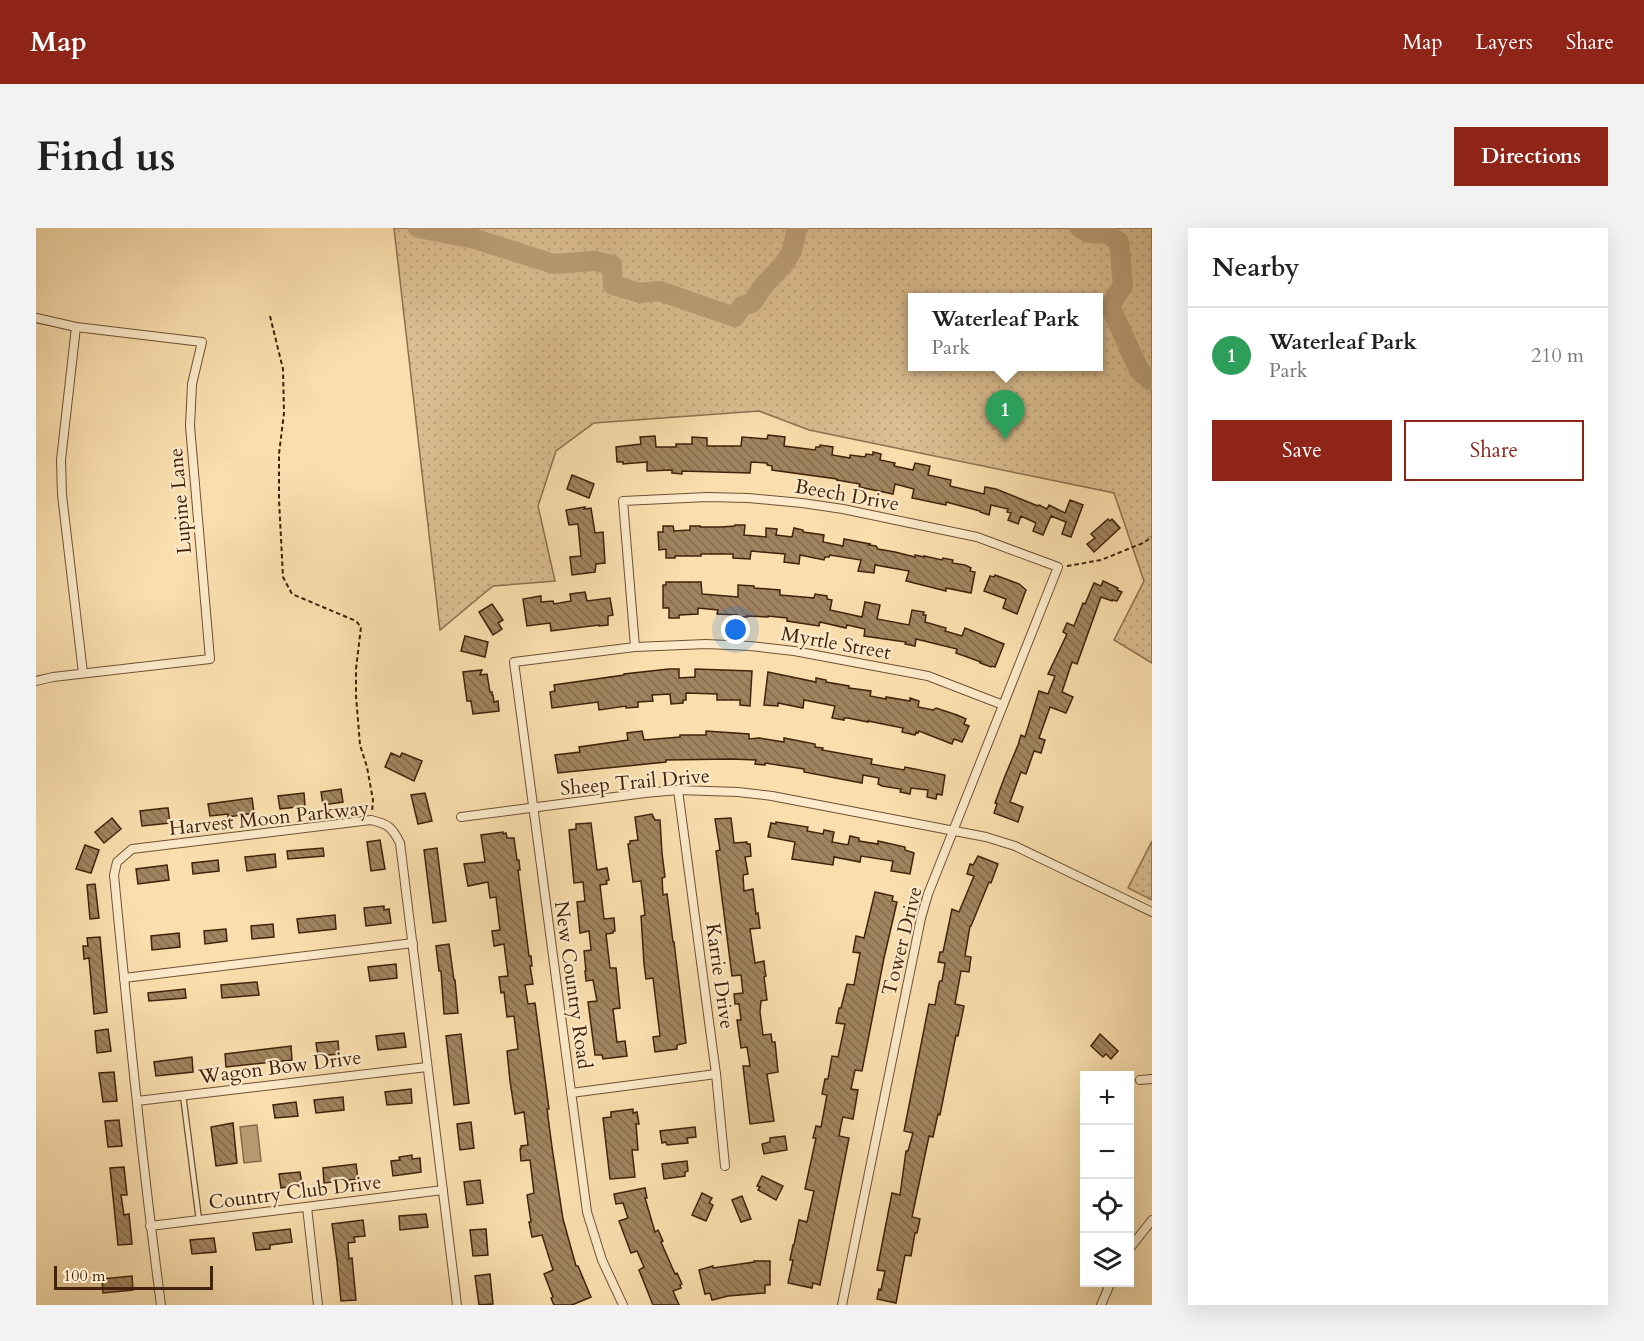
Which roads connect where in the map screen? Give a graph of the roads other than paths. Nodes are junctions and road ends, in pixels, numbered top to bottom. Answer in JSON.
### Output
{"nodes":[{"id":1,"x":36,"y":318,"type":"edge"},
{"id":2,"x":76,"y":327,"type":"junction"},
{"id":3,"x":1058,"y":567,"type":"joint"},
{"id":4,"x":635,"y":647,"type":"junction"},
{"id":5,"x":514,"y":663,"type":"joint"},
{"id":6,"x":83,"y":673,"type":"junction"},
{"id":7,"x":36,"y":681,"type":"edge"},
{"id":8,"x":1003,"y":705,"type":"junction"},
{"id":9,"x":678,"y":790,"type":"junction"},
{"id":10,"x":533,"y":808,"type":"junction"},
{"id":11,"x":460,"y":817,"type":"dead end"},
{"id":12,"x":954,"y":830,"type":"junction"},
{"id":13,"x":1152,"y":912,"type":"edge"},
{"id":14,"x":413,"y":943,"type":"junction"},
{"id":15,"x":124,"y":978,"type":"junction"},
{"id":16,"x":427,"y":1067,"type":"junction"},
{"id":17,"x":716,"y":1074,"type":"junction"},
{"id":18,"x":1152,"y":1079,"type":"edge"},
{"id":19,"x":1140,"y":1080,"type":"dead end"},
{"id":20,"x":571,"y":1093,"type":"junction"},
{"id":21,"x":183,"y":1095,"type":"junction"},
{"id":22,"x":137,"y":1101,"type":"junction"},
{"id":23,"x":725,"y":1166,"type":"dead end"},
{"id":24,"x":443,"y":1190,"type":"junction"},
{"id":25,"x":307,"y":1207,"type":"junction"},
{"id":26,"x":198,"y":1220,"type":"junction"},
{"id":27,"x":1152,"y":1220,"type":"edge"},
{"id":28,"x":150,"y":1226,"type":"junction"},
{"id":29,"x":1134,"y":1243,"type":"edge"},
{"id":30,"x":1109,"y":1287,"type":"edge"},
{"id":31,"x":161,"y":1305,"type":"edge"},
{"id":32,"x":318,"y":1305,"type":"edge"},
{"id":33,"x":457,"y":1305,"type":"edge"},
{"id":34,"x":623,"y":1305,"type":"edge"},
{"id":35,"x":842,"y":1305,"type":"edge"},
{"id":36,"x":1101,"y":1305,"type":"edge"}],
"edges":[{"from":1,"to":2,"type":"street"},
{"from":2,"to":6,"type":"street"},
{"from":2,"to":6,"type":"street","name":"Lupine Lane"},
{"from":3,"to":4,"type":"street","name":"Beech Drive"},
{"from":3,"to":8,"type":"street","name":"Tower Drive"},
{"from":4,"to":5,"type":"street","name":"Myrtle Street"},
{"from":4,"to":8,"type":"street","name":"Myrtle Street"},
{"from":5,"to":10,"type":"street","name":"New Country Road"},
{"from":6,"to":7,"type":"street"},
{"from":8,"to":12,"type":"street","name":"Tower Drive"},
{"from":9,"to":10,"type":"street","name":"Sheep Trail Drive"},
{"from":9,"to":12,"type":"street","name":"Sheep Trail Drive"},
{"from":9,"to":17,"type":"street","name":"Karrie Drive"},
{"from":10,"to":11,"type":"street","name":"Sheep Trail Drive"},
{"from":10,"to":20,"type":"street","name":"New Country Road"},
{"from":12,"to":13,"type":"street","name":"Sheep Trail Drive"},
{"from":12,"to":35,"type":"street","name":"Tower Drive"},
{"from":14,"to":15,"type":"street"},
{"from":14,"to":15,"type":"street","name":"Harvest Moon Parkway"},
{"from":14,"to":16,"type":"street","name":"Harvest Moon Parkway"},
{"from":15,"to":22,"type":"street","name":"Harvest Moon Parkway"},
{"from":16,"to":21,"type":"street","name":"Wagon Bow Drive"},
{"from":16,"to":24,"type":"street","name":"Harvest Moon Parkway"},
{"from":17,"to":20,"type":"street"},
{"from":17,"to":23,"type":"street","name":"Karrie Drive"},
{"from":18,"to":19,"type":"street"},
{"from":20,"to":34,"type":"street","name":"New Country Road"},
{"from":21,"to":22,"type":"street","name":"Wagon Bow Drive"},
{"from":21,"to":26,"type":"lane"},
{"from":22,"to":28,"type":"street","name":"Harvest Moon Parkway"},
{"from":24,"to":25,"type":"street","name":"Country Club Drive"},
{"from":24,"to":33,"type":"street","name":"Harvest Moon Parkway"},
{"from":25,"to":26,"type":"street","name":"Country Club Drive"},
{"from":25,"to":32,"type":"street"},
{"from":26,"to":28,"type":"street","name":"Country Club Drive"},
{"from":27,"to":29,"type":"street"},
{"from":28,"to":31,"type":"street","name":"Harvest Moon Parkway"},
{"from":30,"to":36,"type":"street"}]}
